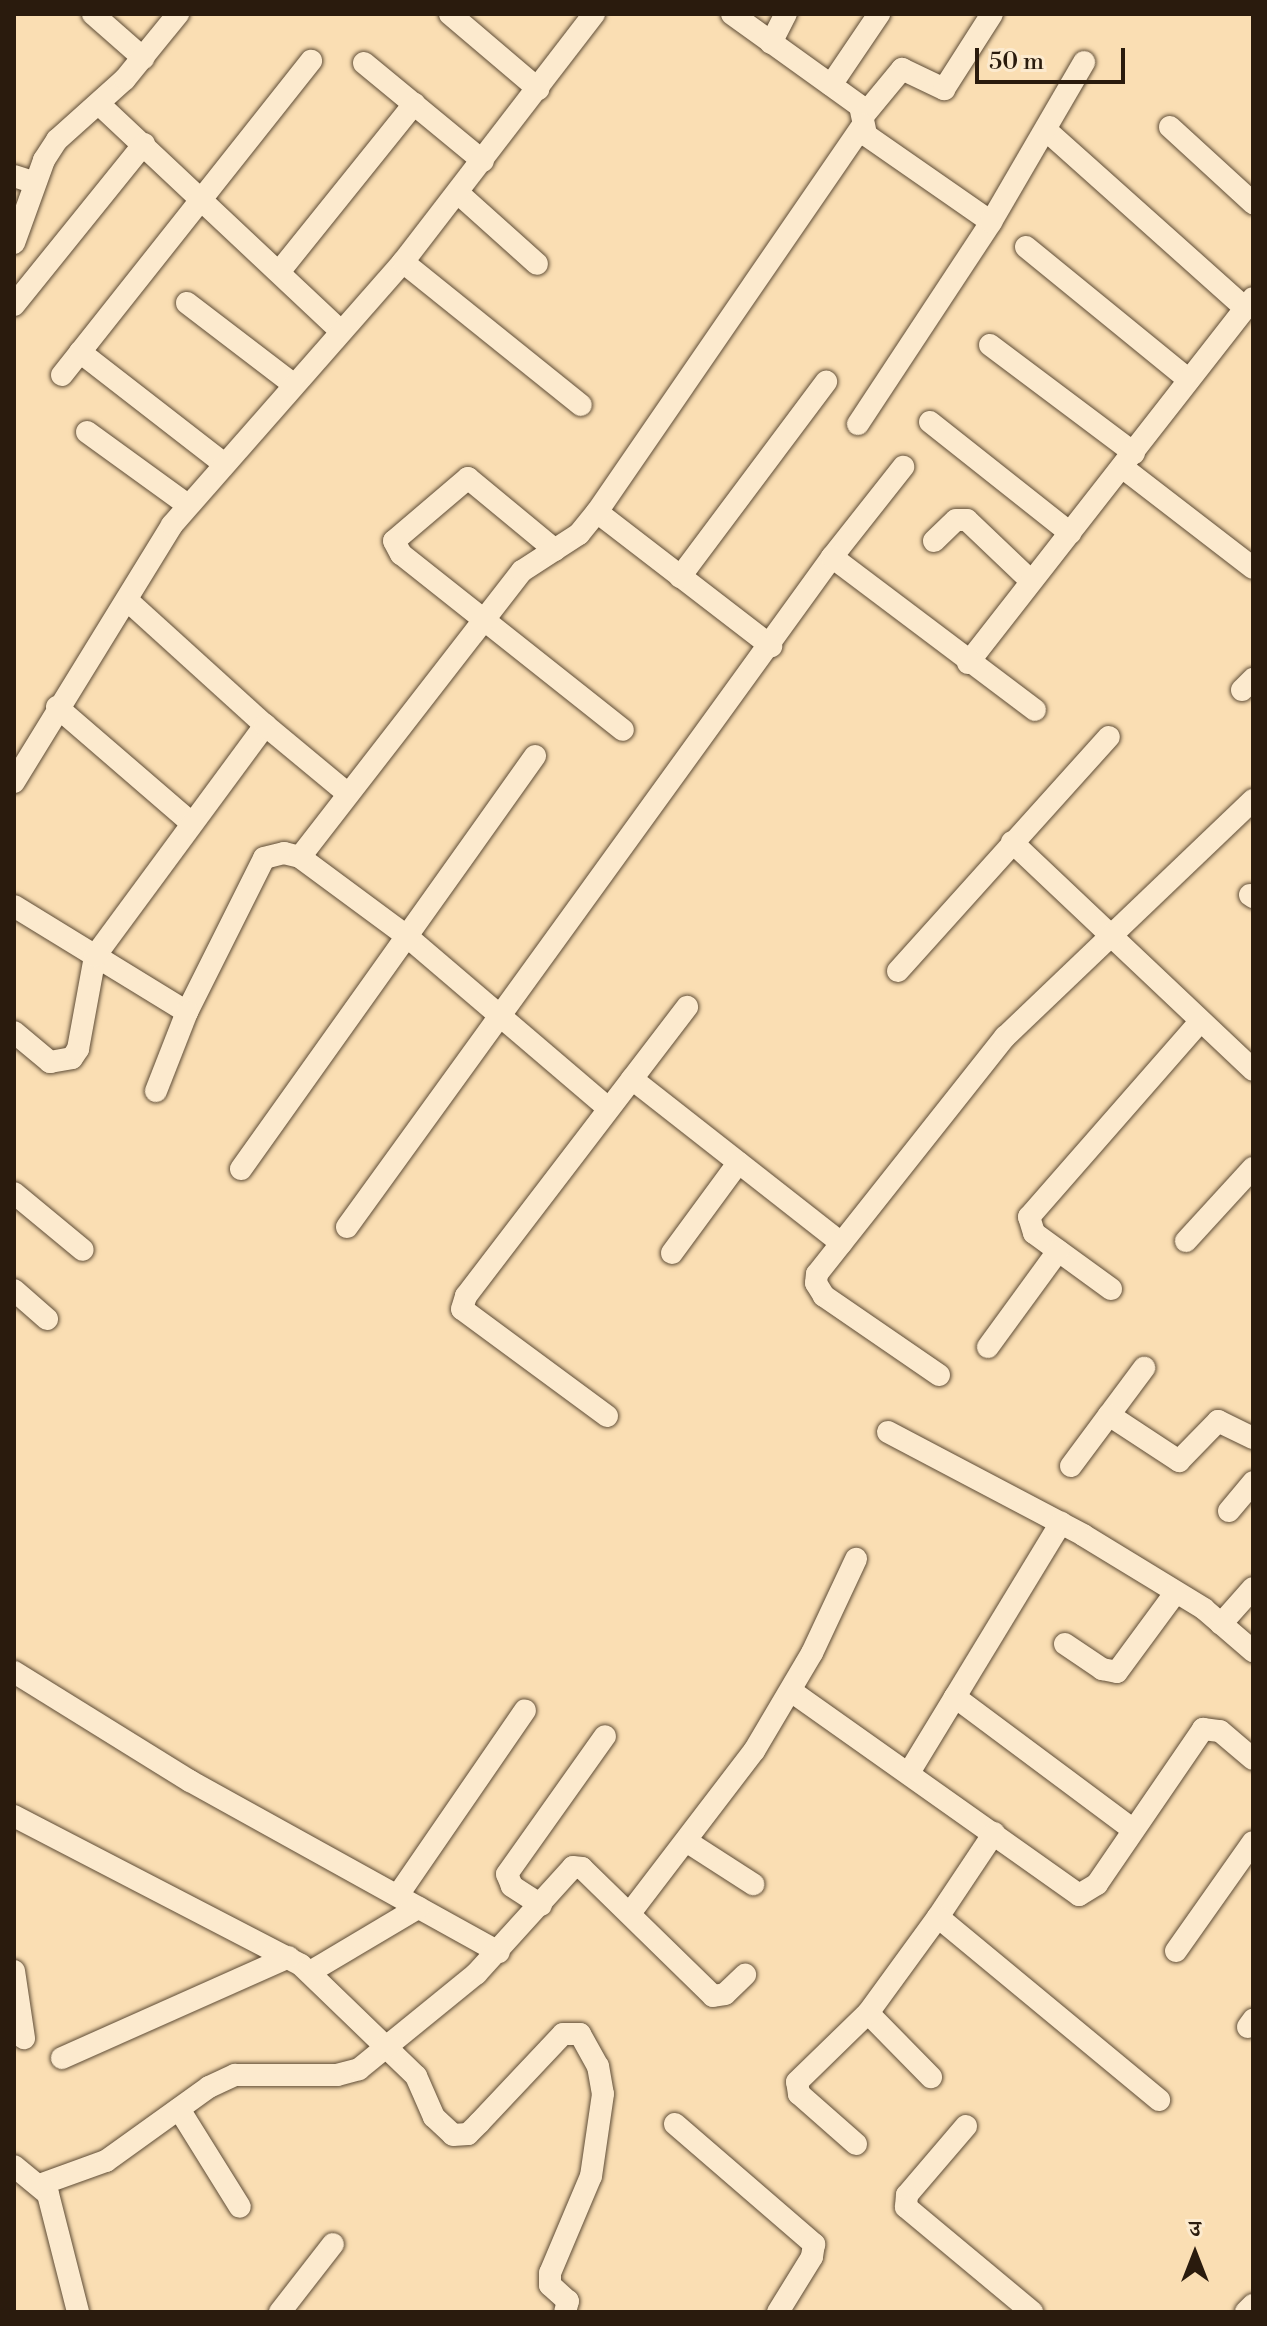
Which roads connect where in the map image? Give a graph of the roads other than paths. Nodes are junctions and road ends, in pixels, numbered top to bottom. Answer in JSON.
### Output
{"nodes":[{"id":1,"x":93,"y":14,"type":"edge"},
{"id":2,"x":178,"y":14,"type":"edge"},
{"id":3,"x":450,"y":14,"type":"edge"},
{"id":4,"x":594,"y":14,"type":"edge"},
{"id":5,"x":732,"y":14,"type":"edge"},
{"id":6,"x":786,"y":14,"type":"edge"},
{"id":7,"x":879,"y":14,"type":"edge"},
{"id":8,"x":992,"y":14,"type":"edge"},
{"id":9,"x":771,"y":43,"type":"junction"},
{"id":10,"x":143,"y":58,"type":"junction"},
{"id":11,"x":311,"y":61,"type":"dead end"},
{"id":12,"x":1084,"y":62,"type":"dead end"},
{"id":13,"x":364,"y":63,"type":"dead end"},
{"id":14,"x":831,"y":85,"type":"junction"},
{"id":15,"x":538,"y":89,"type":"junction"},
{"id":16,"x":99,"y":104,"type":"junction"},
{"id":17,"x":414,"y":104,"type":"junction"},
{"id":18,"x":864,"y":120,"type":"junction"},
{"id":19,"x":1170,"y":127,"type":"dead end"},
{"id":20,"x":1047,"y":131,"type":"junction"},
{"id":21,"x":144,"y":144,"type":"junction"},
{"id":22,"x":483,"y":161,"type":"junction"},
{"id":23,"x":25,"y":179,"type":"edge"},
{"id":24,"x":458,"y":193,"type":"junction"},
{"id":25,"x":203,"y":200,"type":"junction"},
{"id":26,"x":1253,"y":203,"type":"edge"},
{"id":27,"x":991,"y":222,"type":"junction"},
{"id":28,"x":14,"y":243,"type":"edge"},
{"id":29,"x":1026,"y":247,"type":"dead end"},
{"id":30,"x":403,"y":262,"type":"junction"},
{"id":31,"x":537,"y":264,"type":"dead end"},
{"id":32,"x":279,"y":272,"type":"junction"},
{"id":33,"x":187,"y":303,"type":"dead end"},
{"id":34,"x":1249,"y":303,"type":"edge"},
{"id":35,"x":14,"y":305,"type":"edge"},
{"id":36,"x":340,"y":330,"type":"junction"},
{"id":37,"x":990,"y":345,"type":"dead end"},
{"id":38,"x":80,"y":352,"type":"junction"},
{"id":39,"x":62,"y":375,"type":"dead end"},
{"id":40,"x":1189,"y":380,"type":"junction"},
{"id":41,"x":826,"y":382,"type":"dead end"},
{"id":42,"x":293,"y":384,"type":"junction"},
{"id":43,"x":581,"y":405,"type":"dead end"},
{"id":44,"x":930,"y":422,"type":"dead end"},
{"id":45,"x":858,"y":424,"type":"dead end"},
{"id":46,"x":87,"y":432,"type":"dead end"},
{"id":47,"x":1128,"y":460,"type":"junction"},
{"id":48,"x":223,"y":463,"type":"junction"},
{"id":49,"x":903,"y":467,"type":"dead end"},
{"id":50,"x":188,"y":505,"type":"junction"},
{"id":51,"x":597,"y":512,"type":"junction"},
{"id":52,"x":1070,"y":533,"type":"junction"},
{"id":53,"x":934,"y":541,"type":"dead end"},
{"id":54,"x":555,"y":550,"type":"junction"},
{"id":55,"x":832,"y":557,"type":"junction"},
{"id":56,"x":1253,"y":568,"type":"edge"},
{"id":57,"x":680,"y":577,"type":"junction"},
{"id":58,"x":1031,"y":581,"type":"junction"},
{"id":59,"x":127,"y":600,"type":"junction"},
{"id":60,"x":485,"y":618,"type":"junction"},
{"id":61,"x":771,"y":646,"type":"junction"},
{"id":62,"x":968,"y":663,"type":"junction"},
{"id":63,"x":57,"y":707,"type":"junction"},
{"id":64,"x":1035,"y":710,"type":"dead end"},
{"id":65,"x":265,"y":725,"type":"junction"},
{"id":66,"x":623,"y":730,"type":"dead end"},
{"id":67,"x":1109,"y":737,"type":"dead end"},
{"id":68,"x":535,"y":756,"type":"dead end"},
{"id":69,"x":14,"y":782,"type":"edge"},
{"id":70,"x":347,"y":793,"type":"junction"},
{"id":71,"x":1253,"y":800,"type":"edge"},
{"id":72,"x":189,"y":821,"type":"junction"},
{"id":73,"x":1012,"y":842,"type":"junction"},
{"id":74,"x":300,"y":857,"type":"junction"},
{"id":75,"x":14,"y":906,"type":"edge"},
{"id":76,"x":1109,"y":935,"type":"junction"},
{"id":77,"x":408,"y":937,"type":"junction"},
{"id":78,"x":95,"y":956,"type":"junction"},
{"id":79,"x":898,"y":971,"type":"dead end"},
{"id":80,"x":687,"y":1007,"type":"dead end"},
{"id":81,"x":187,"y":1012,"type":"junction"},
{"id":82,"x":499,"y":1014,"type":"junction"},
{"id":83,"x":1200,"y":1022,"type":"junction"},
{"id":84,"x":14,"y":1032,"type":"edge"},
{"id":85,"x":1253,"y":1070,"type":"edge"},
{"id":86,"x":632,"y":1079,"type":"junction"},
{"id":87,"x":156,"y":1091,"type":"dead end"},
{"id":88,"x":608,"y":1108,"type":"junction"},
{"id":89,"x":738,"y":1163,"type":"junction"},
{"id":90,"x":1253,"y":1168,"type":"edge"},
{"id":91,"x":241,"y":1169,"type":"dead end"},
{"id":92,"x":14,"y":1193,"type":"edge"},
{"id":93,"x":347,"y":1227,"type":"dead end"},
{"id":94,"x":1186,"y":1241,"type":"dead end"},
{"id":95,"x":841,"y":1243,"type":"junction"},
{"id":96,"x":83,"y":1250,"type":"dead end"},
{"id":97,"x":1058,"y":1251,"type":"junction"},
{"id":98,"x":672,"y":1253,"type":"dead end"},
{"id":99,"x":1111,"y":1289,"type":"dead end"},
{"id":100,"x":14,"y":1290,"type":"edge"},
{"id":101,"x":47,"y":1319,"type":"dead end"},
{"id":102,"x":988,"y":1347,"type":"dead end"},
{"id":103,"x":1144,"y":1368,"type":"dead end"},
{"id":104,"x":939,"y":1375,"type":"dead end"},
{"id":105,"x":1109,"y":1415,"type":"junction"},
{"id":106,"x":607,"y":1416,"type":"dead end"},
{"id":107,"x":888,"y":1432,"type":"dead end"},
{"id":108,"x":1253,"y":1438,"type":"edge"},
{"id":109,"x":1071,"y":1466,"type":"dead end"},
{"id":110,"x":1253,"y":1482,"type":"edge"},
{"id":111,"x":1229,"y":1511,"type":"dead end"},
{"id":112,"x":1061,"y":1523,"type":"junction"},
{"id":113,"x":856,"y":1559,"type":"dead end"},
{"id":114,"x":1253,"y":1588,"type":"edge"},
{"id":115,"x":1176,"y":1592,"type":"junction"},
{"id":116,"x":1221,"y":1624,"type":"junction"},
{"id":117,"x":1065,"y":1644,"type":"dead end"},
{"id":118,"x":1253,"y":1651,"type":"edge"},
{"id":119,"x":14,"y":1672,"type":"edge"},
{"id":120,"x":791,"y":1691,"type":"junction"},
{"id":121,"x":955,"y":1697,"type":"junction"},
{"id":122,"x":525,"y":1710,"type":"dead end"},
{"id":123,"x":605,"y":1736,"type":"dead end"},
{"id":124,"x":1253,"y":1759,"type":"edge"},
{"id":125,"x":910,"y":1771,"type":"junction"},
{"id":126,"x":14,"y":1816,"type":"edge"},
{"id":127,"x":1131,"y":1828,"type":"junction"},
{"id":128,"x":994,"y":1833,"type":"junction"},
{"id":129,"x":686,"y":1841,"type":"junction"},
{"id":130,"x":1253,"y":1842,"type":"edge"},
{"id":131,"x":753,"y":1884,"type":"dead end"},
{"id":132,"x":398,"y":1895,"type":"junction"},
{"id":133,"x":541,"y":1905,"type":"junction"},
{"id":134,"x":418,"y":1908,"type":"junction"},
{"id":135,"x":630,"y":1913,"type":"junction"},
{"id":136,"x":938,"y":1917,"type":"junction"},
{"id":137,"x":1176,"y":1951,"type":"dead end"},
{"id":138,"x":499,"y":1952,"type":"junction"},
{"id":139,"x":289,"y":1957,"type":"junction"},
{"id":140,"x":14,"y":1971,"type":"edge"},
{"id":141,"x":310,"y":1972,"type":"junction"},
{"id":142,"x":745,"y":1975,"type":"dead end"},
{"id":143,"x":868,"y":2013,"type":"junction"},
{"id":144,"x":24,"y":2038,"type":"dead end"},
{"id":145,"x":390,"y":2047,"type":"junction"},
{"id":146,"x":62,"y":2058,"type":"dead end"},
{"id":147,"x":931,"y":2077,"type":"dead end"},
{"id":148,"x":1159,"y":2100,"type":"dead end"},
{"id":149,"x":179,"y":2109,"type":"junction"},
{"id":150,"x":675,"y":2124,"type":"dead end"},
{"id":151,"x":966,"y":2126,"type":"dead end"},
{"id":152,"x":856,"y":2144,"type":"dead end"},
{"id":153,"x":14,"y":2166,"type":"edge"},
{"id":154,"x":42,"y":2184,"type":"junction"},
{"id":155,"x":240,"y":2207,"type":"dead end"},
{"id":156,"x":333,"y":2244,"type":"dead end"},
{"id":157,"x":1253,"y":2305,"type":"edge"},
{"id":158,"x":78,"y":2312,"type":"edge"},
{"id":159,"x":280,"y":2312,"type":"edge"},
{"id":160,"x":565,"y":2312,"type":"edge"},
{"id":161,"x":778,"y":2312,"type":"edge"},
{"id":162,"x":1032,"y":2312,"type":"edge"},
{"id":163,"x":1246,"y":2312,"type":"edge"}],
"edges":[{"from":1,"to":10,"type":"street"},
{"from":2,"to":10,"type":"street"},
{"from":3,"to":15,"type":"street"},
{"from":4,"to":15,"type":"street"},
{"from":5,"to":9,"type":"street"},
{"from":6,"to":9,"type":"street"},
{"from":7,"to":14,"type":"street"},
{"from":8,"to":18,"type":"street"},
{"from":9,"to":14,"type":"street"},
{"from":10,"to":16,"type":"street"},
{"from":11,"to":25,"type":"street"},
{"from":12,"to":20,"type":"street"},
{"from":13,"to":17,"type":"street"},
{"from":14,"to":18,"type":"street"},
{"from":15,"to":22,"type":"street"},
{"from":16,"to":21,"type":"street"},
{"from":16,"to":23,"type":"street"},
{"from":17,"to":22,"type":"street"},
{"from":17,"to":32,"type":"street"},
{"from":18,"to":27,"type":"street"},
{"from":18,"to":51,"type":"street"},
{"from":19,"to":26,"type":"street"},
{"from":20,"to":27,"type":"street"},
{"from":20,"to":34,"type":"street"},
{"from":21,"to":25,"type":"street"},
{"from":21,"to":35,"type":"street"},
{"from":22,"to":24,"type":"street"},
{"from":23,"to":28,"type":"street"},
{"from":24,"to":30,"type":"street"},
{"from":24,"to":31,"type":"street"},
{"from":25,"to":32,"type":"street"},
{"from":25,"to":38,"type":"street"},
{"from":27,"to":45,"type":"street"},
{"from":29,"to":40,"type":"street"},
{"from":30,"to":36,"type":"street"},
{"from":30,"to":43,"type":"street"},
{"from":32,"to":36,"type":"street"},
{"from":33,"to":42,"type":"street"},
{"from":34,"to":40,"type":"street"},
{"from":36,"to":42,"type":"street"},
{"from":37,"to":47,"type":"street"},
{"from":38,"to":39,"type":"street"},
{"from":38,"to":48,"type":"street"},
{"from":40,"to":47,"type":"street"},
{"from":41,"to":57,"type":"street"},
{"from":42,"to":48,"type":"street"},
{"from":44,"to":52,"type":"street"},
{"from":46,"to":50,"type":"street"},
{"from":47,"to":52,"type":"street"},
{"from":47,"to":56,"type":"street"},
{"from":48,"to":50,"type":"street"},
{"from":49,"to":55,"type":"street"},
{"from":50,"to":59,"type":"street"},
{"from":51,"to":54,"type":"street"},
{"from":51,"to":57,"type":"street"},
{"from":52,"to":58,"type":"street"},
{"from":53,"to":58,"type":"street"},
{"from":54,"to":60,"type":"street"},
{"from":54,"to":60,"type":"street"},
{"from":55,"to":61,"type":"street"},
{"from":55,"to":62,"type":"street"},
{"from":57,"to":61,"type":"street"},
{"from":58,"to":62,"type":"street"},
{"from":59,"to":63,"type":"street"},
{"from":59,"to":65,"type":"street"},
{"from":60,"to":66,"type":"street"},
{"from":60,"to":70,"type":"street"},
{"from":61,"to":82,"type":"street"},
{"from":62,"to":64,"type":"street"},
{"from":63,"to":69,"type":"street"},
{"from":63,"to":72,"type":"street"},
{"from":65,"to":70,"type":"street"},
{"from":65,"to":72,"type":"street"},
{"from":67,"to":73,"type":"street"},
{"from":68,"to":77,"type":"street"},
{"from":70,"to":74,"type":"street"},
{"from":71,"to":76,"type":"street"},
{"from":72,"to":78,"type":"street"},
{"from":73,"to":76,"type":"street"},
{"from":73,"to":79,"type":"street"},
{"from":74,"to":77,"type":"street"},
{"from":74,"to":81,"type":"street"},
{"from":75,"to":78,"type":"street"},
{"from":76,"to":83,"type":"street"},
{"from":76,"to":95,"type":"street"},
{"from":77,"to":82,"type":"street"},
{"from":77,"to":91,"type":"street"},
{"from":78,"to":81,"type":"street"},
{"from":78,"to":84,"type":"street"},
{"from":80,"to":86,"type":"street"},
{"from":81,"to":87,"type":"street"},
{"from":82,"to":88,"type":"street"},
{"from":82,"to":93,"type":"street"},
{"from":83,"to":85,"type":"street"},
{"from":83,"to":97,"type":"street"},
{"from":86,"to":88,"type":"street"},
{"from":86,"to":89,"type":"street"},
{"from":88,"to":106,"type":"street"},
{"from":89,"to":95,"type":"street"},
{"from":89,"to":98,"type":"street"},
{"from":90,"to":94,"type":"street"},
{"from":92,"to":96,"type":"street"},
{"from":95,"to":104,"type":"street"},
{"from":97,"to":99,"type":"street"},
{"from":97,"to":102,"type":"street"},
{"from":100,"to":101,"type":"street"},
{"from":103,"to":105,"type":"street"},
{"from":105,"to":108,"type":"street"},
{"from":105,"to":109,"type":"street"},
{"from":107,"to":112,"type":"street"},
{"from":110,"to":111,"type":"street"},
{"from":112,"to":115,"type":"street"},
{"from":112,"to":121,"type":"street"},
{"from":113,"to":120,"type":"street"},
{"from":114,"to":116,"type":"street"},
{"from":115,"to":116,"type":"street"},
{"from":115,"to":117,"type":"street"},
{"from":116,"to":118,"type":"street"},
{"from":119,"to":132,"type":"street"},
{"from":120,"to":125,"type":"street"},
{"from":120,"to":129,"type":"street"},
{"from":121,"to":125,"type":"street"},
{"from":121,"to":127,"type":"street"},
{"from":122,"to":132,"type":"street"},
{"from":123,"to":133,"type":"street"},
{"from":124,"to":127,"type":"street"},
{"from":125,"to":128,"type":"street"},
{"from":126,"to":139,"type":"street"},
{"from":127,"to":128,"type":"street"},
{"from":128,"to":136,"type":"street"},
{"from":129,"to":131,"type":"street"},
{"from":129,"to":135,"type":"street"},
{"from":130,"to":137,"type":"street"},
{"from":132,"to":134,"type":"street"},
{"from":133,"to":135,"type":"street"},
{"from":133,"to":138,"type":"street"},
{"from":134,"to":138,"type":"street"},
{"from":134,"to":141,"type":"street"},
{"from":135,"to":142,"type":"street"},
{"from":136,"to":143,"type":"street"},
{"from":136,"to":148,"type":"street"},
{"from":138,"to":145,"type":"street"},
{"from":139,"to":141,"type":"street"},
{"from":139,"to":146,"type":"street"},
{"from":140,"to":144,"type":"street"},
{"from":141,"to":145,"type":"street"},
{"from":143,"to":147,"type":"street"},
{"from":143,"to":152,"type":"street"},
{"from":145,"to":149,"type":"street"},
{"from":145,"to":160,"type":"street"},
{"from":149,"to":154,"type":"street"},
{"from":149,"to":155,"type":"street"},
{"from":150,"to":161,"type":"street"},
{"from":151,"to":162,"type":"street"},
{"from":153,"to":154,"type":"street"},
{"from":154,"to":158,"type":"street"},
{"from":156,"to":159,"type":"street"},
{"from":157,"to":163,"type":"street"}]}
